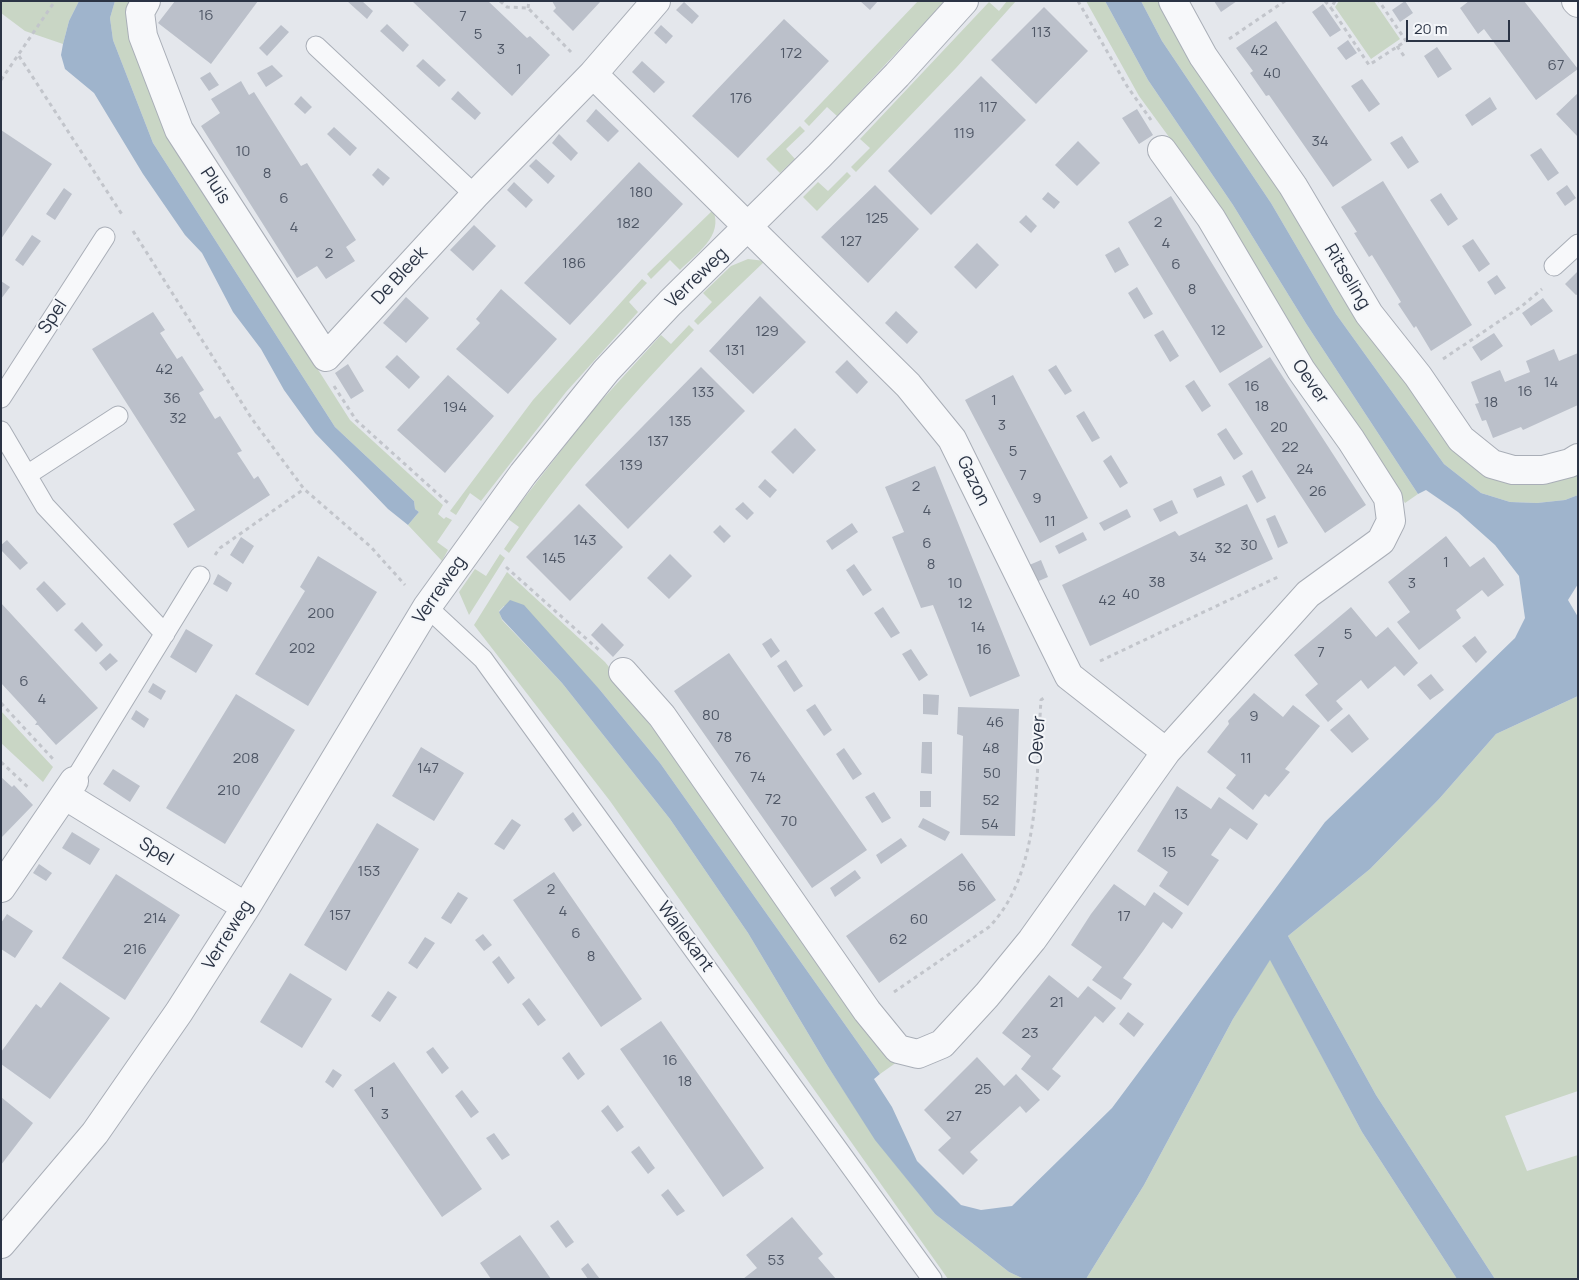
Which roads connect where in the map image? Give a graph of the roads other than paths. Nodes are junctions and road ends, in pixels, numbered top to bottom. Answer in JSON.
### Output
{"nodes":[{"id":1,"x":146,"y":1,"type":"edge"},
{"id":2,"x":656,"y":1,"type":"edge"},
{"id":3,"x":964,"y":1,"type":"edge"},
{"id":4,"x":1173,"y":1,"type":"edge"},
{"id":5,"x":316,"y":46,"type":"dead end"},
{"id":6,"x":593,"y":74,"type":"junction"},
{"id":7,"x":1162,"y":150,"type":"road end"},
{"id":8,"x":475,"y":195,"type":"junction"},
{"id":9,"x":748,"y":228,"type":"junction"},
{"id":10,"x":105,"y":237,"type":"dead end"},
{"id":11,"x":1578,"y":244,"type":"edge"},
{"id":12,"x":1554,"y":266,"type":"road end"},
{"id":13,"x":326,"y":357,"type":"joint"},
{"id":14,"x":1,"y":398,"type":"edge"},
{"id":15,"x":118,"y":416,"type":"dead end"},
{"id":16,"x":1,"y":431,"type":"edge"},
{"id":17,"x":1578,"y":458,"type":"edge"},
{"id":18,"x":27,"y":475,"type":"junction"},
{"id":19,"x":200,"y":576,"type":"road end"},
{"id":20,"x":426,"y":607,"type":"junction"},
{"id":21,"x":165,"y":634,"type":"junction"},
{"id":22,"x":623,"y":672,"type":"road end"},
{"id":23,"x":1166,"y":752,"type":"junction"},
{"id":24,"x":64,"y":796,"type":"junction"},
{"id":25,"x":1,"y":888,"type":"edge"},
{"id":26,"x":246,"y":907,"type":"junction"},
{"id":27,"x":1,"y":1244,"type":"edge"},
{"id":28,"x":932,"y":1279,"type":"edge"}],
"edges":[{"from":1,"to":13,"type":"street","name":"Pluis"},
{"from":2,"to":6,"type":"street","name":"De Bleek"},
{"from":3,"to":9,"type":"street","name":"Verreweg"},
{"from":4,"to":17,"type":"street","name":"Ritseling"},
{"from":5,"to":8,"type":"lane"},
{"from":6,"to":8,"type":"street","name":"De Bleek"},
{"from":6,"to":9,"type":"street"},
{"from":7,"to":23,"type":"street","name":"Oever"},
{"from":8,"to":13,"type":"street","name":"De Bleek"},
{"from":9,"to":20,"type":"street","name":"Verreweg"},
{"from":9,"to":23,"type":"street","name":"Gazon"},
{"from":10,"to":14,"type":"lane","name":"Spel"},
{"from":11,"to":12,"type":"lane"},
{"from":15,"to":18,"type":"lane"},
{"from":16,"to":18,"type":"lane"},
{"from":18,"to":21,"type":"lane"},
{"from":19,"to":21,"type":"lane"},
{"from":20,"to":26,"type":"street","name":"Verreweg"},
{"from":20,"to":28,"type":"lane","name":"Wallekant"},
{"from":21,"to":24,"type":"lane"},
{"from":22,"to":23,"type":"street","name":"Oever"},
{"from":24,"to":25,"type":"street"},
{"from":24,"to":26,"type":"street","name":"Spel"},
{"from":26,"to":27,"type":"street","name":"Verreweg"}]}
